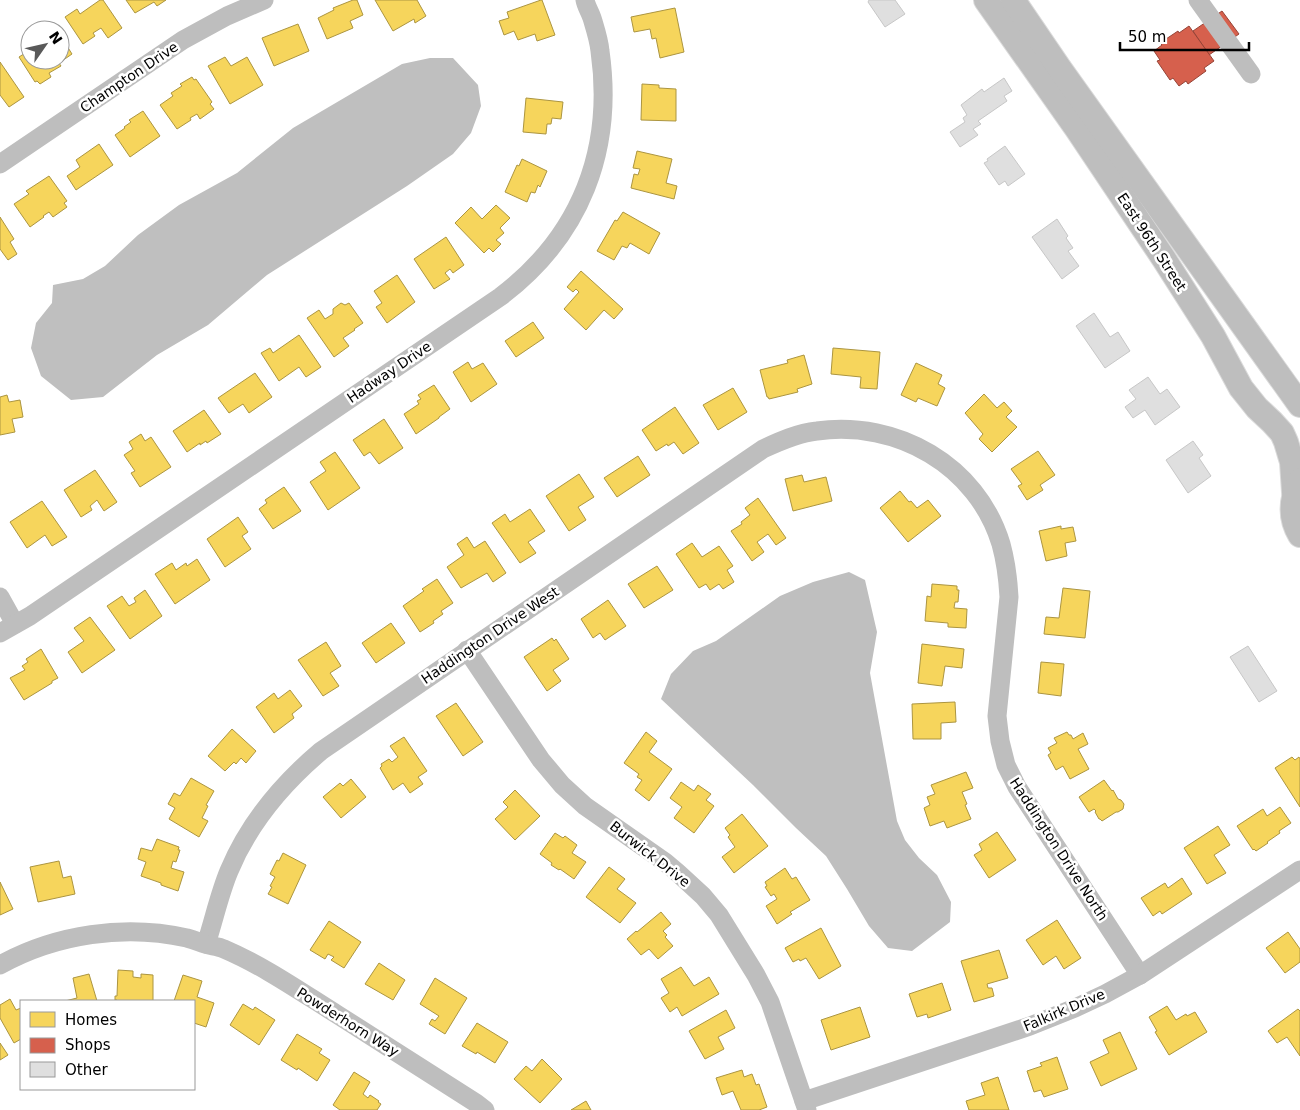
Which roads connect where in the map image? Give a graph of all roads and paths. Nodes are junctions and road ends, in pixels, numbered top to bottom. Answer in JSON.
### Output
{"nodes":[{"id":1,"x":264,"y":0,"type":"edge"},
{"id":2,"x":584,"y":0,"type":"edge"},
{"id":3,"x":986,"y":0,"type":"edge"},
{"id":4,"x":1013,"y":0,"type":"edge"},
{"id":5,"x":1198,"y":0,"type":"edge"},
{"id":6,"x":1251,"y":74,"type":"dead end"},
{"id":7,"x":0,"y":164,"type":"edge"},
{"id":8,"x":1300,"y":405,"type":"edge"},
{"id":9,"x":865,"y":430,"type":"joint"},
{"id":10,"x":1297,"y":486,"type":"edge"},
{"id":11,"x":1300,"y":535,"type":"edge"},
{"id":12,"x":0,"y":597,"type":"edge"},
{"id":13,"x":8,"y":629,"type":"edge"},
{"id":14,"x":467,"y":650,"type":"junction"},
{"id":15,"x":1299,"y":874,"type":"edge"},
{"id":16,"x":206,"y":944,"type":"junction"},
{"id":17,"x":0,"y":965,"type":"edge"},
{"id":18,"x":1140,"y":975,"type":"junction"},
{"id":19,"x":805,"y":1105,"type":"edge"},
{"id":20,"x":485,"y":1110,"type":"edge"}],
"edges":[{"from":1,"to":7,"type":"street","name":"Champton Drive"},
{"from":2,"to":13,"type":"street","name":"Hadway Drive"},
{"from":3,"to":10,"type":"main road","name":"East 96th Street"},
{"from":4,"to":8,"type":"main road","name":"East 96th Street"},
{"from":5,"to":6,"type":"street"},
{"from":9,"to":14,"type":"street","name":"Haddington Drive West"},
{"from":9,"to":18,"type":"street","name":"Haddington Drive North"},
{"from":10,"to":11,"type":"main road","name":"East 96th Street"},
{"from":12,"to":13,"type":"street"},
{"from":14,"to":16,"type":"street","name":"Haddington Drive West"},
{"from":14,"to":19,"type":"street","name":"Burwick Drive"},
{"from":15,"to":18,"type":"street","name":"Falkirk Drive"},
{"from":16,"to":17,"type":"street","name":"Powderhorn Way"},
{"from":16,"to":20,"type":"street","name":"Powderhorn Way"},
{"from":18,"to":19,"type":"street","name":"Falkirk Drive"}]}
